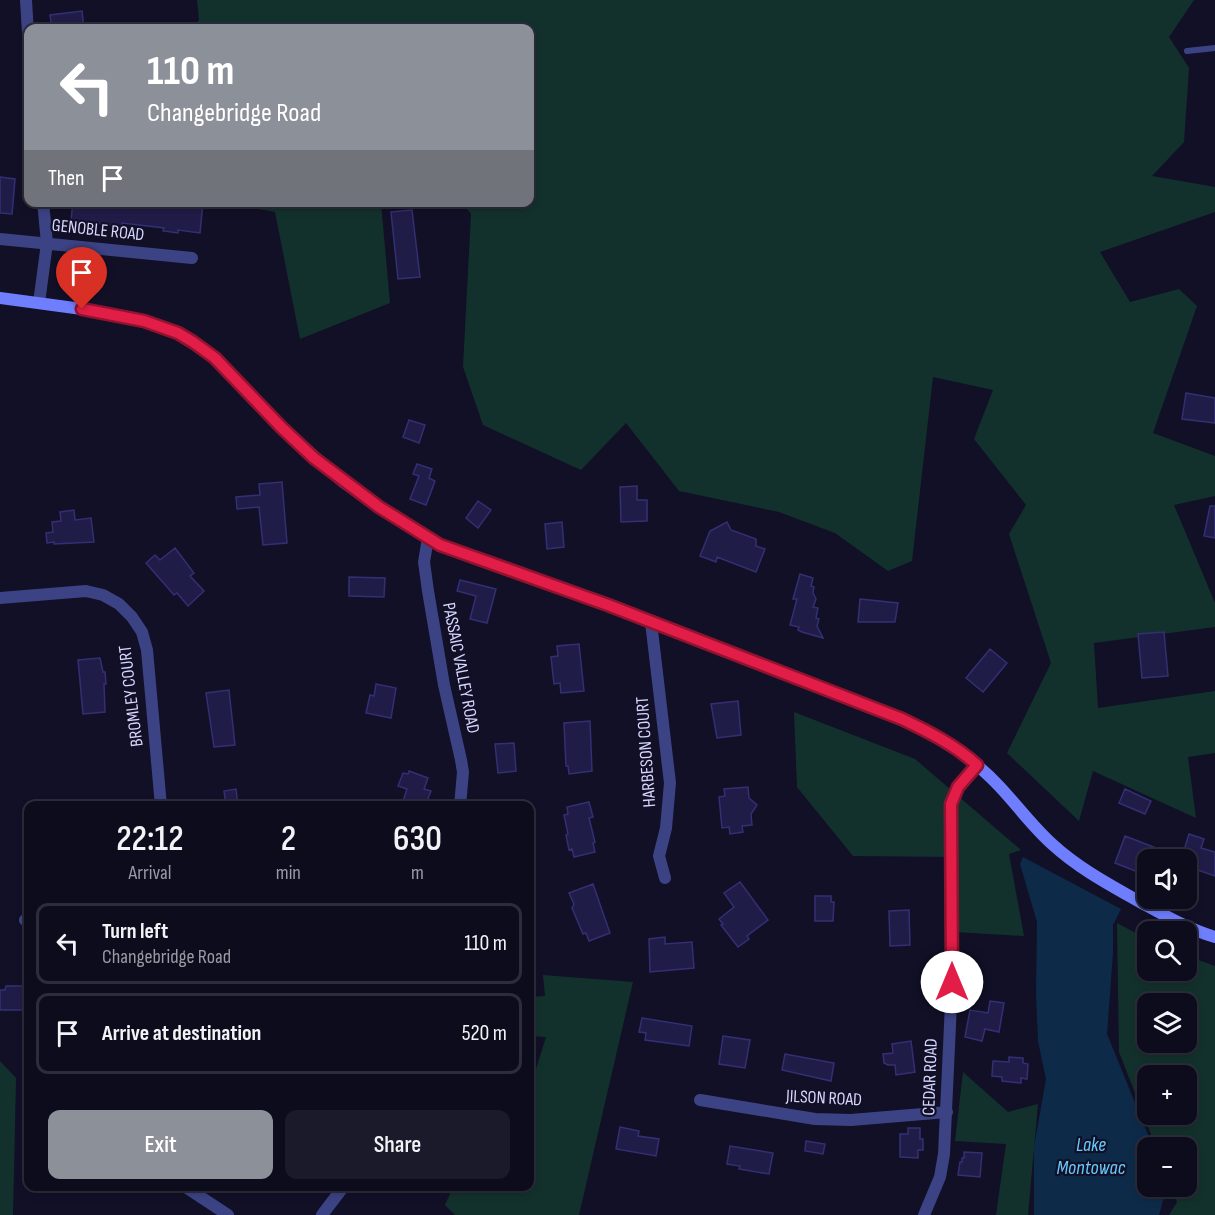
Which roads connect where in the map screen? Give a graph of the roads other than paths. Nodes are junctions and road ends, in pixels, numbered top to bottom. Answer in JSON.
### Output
{"nodes":[{"id":1,"x":26,"y":0,"type":"edge"},
{"id":2,"x":27,"y":24,"type":"edge"},
{"id":3,"x":1215,"y":48,"type":"edge"},
{"id":4,"x":1187,"y":51,"type":"dead end"},
{"id":5,"x":43,"y":207,"type":"edge"},
{"id":6,"x":0,"y":239,"type":"edge"},
{"id":7,"x":47,"y":243,"type":"junction"},
{"id":8,"x":192,"y":258,"type":"dead end"},
{"id":9,"x":0,"y":298,"type":"edge"},
{"id":10,"x":39,"y":303,"type":"junction"},
{"id":11,"x":428,"y":538,"type":"junction"},
{"id":12,"x":0,"y":598,"type":"edge"},
{"id":13,"x":651,"y":622,"type":"junction"},
{"id":14,"x":977,"y":765,"type":"junction"},
{"id":15,"x":161,"y":801,"type":"edge"},
{"id":16,"x":460,"y":801,"type":"edge"},
{"id":17,"x":665,"y":878,"type":"dead end"},
{"id":18,"x":1215,"y":937,"type":"edge"},
{"id":19,"x":700,"y":1100,"type":"dead end"},
{"id":20,"x":947,"y":1112,"type":"junction"},
{"id":21,"x":192,"y":1191,"type":"edge"},
{"id":22,"x":340,"y":1191,"type":"edge"},
{"id":23,"x":228,"y":1215,"type":"edge"},
{"id":24,"x":322,"y":1215,"type":"edge"},
{"id":25,"x":924,"y":1215,"type":"edge"}],
"edges":[{"from":1,"to":2,"type":"street"},
{"from":3,"to":4,"type":"lane"},
{"from":5,"to":7,"type":"street"},
{"from":6,"to":7,"type":"street","name":"GENOBLE ROAD"},
{"from":7,"to":8,"type":"street","name":"GENOBLE ROAD"},
{"from":7,"to":10,"type":"street"},
{"from":9,"to":10,"type":"main road"},
{"from":10,"to":11,"type":"main road"},
{"from":11,"to":13,"type":"main road"},
{"from":11,"to":16,"type":"street","name":"PASSAIC VALLEY ROAD"},
{"from":12,"to":15,"type":"street","name":"BROMLEY COURT"},
{"from":13,"to":14,"type":"main road"},
{"from":13,"to":17,"type":"street","name":"HARBESON COURT"},
{"from":14,"to":18,"type":"main road"},
{"from":14,"to":20,"type":"street","name":"CEDAR ROAD"},
{"from":19,"to":20,"type":"street","name":"JILSON ROAD"},
{"from":20,"to":25,"type":"street","name":"CEDAR ROAD"},
{"from":21,"to":23,"type":"street"},
{"from":22,"to":24,"type":"street"}]}
